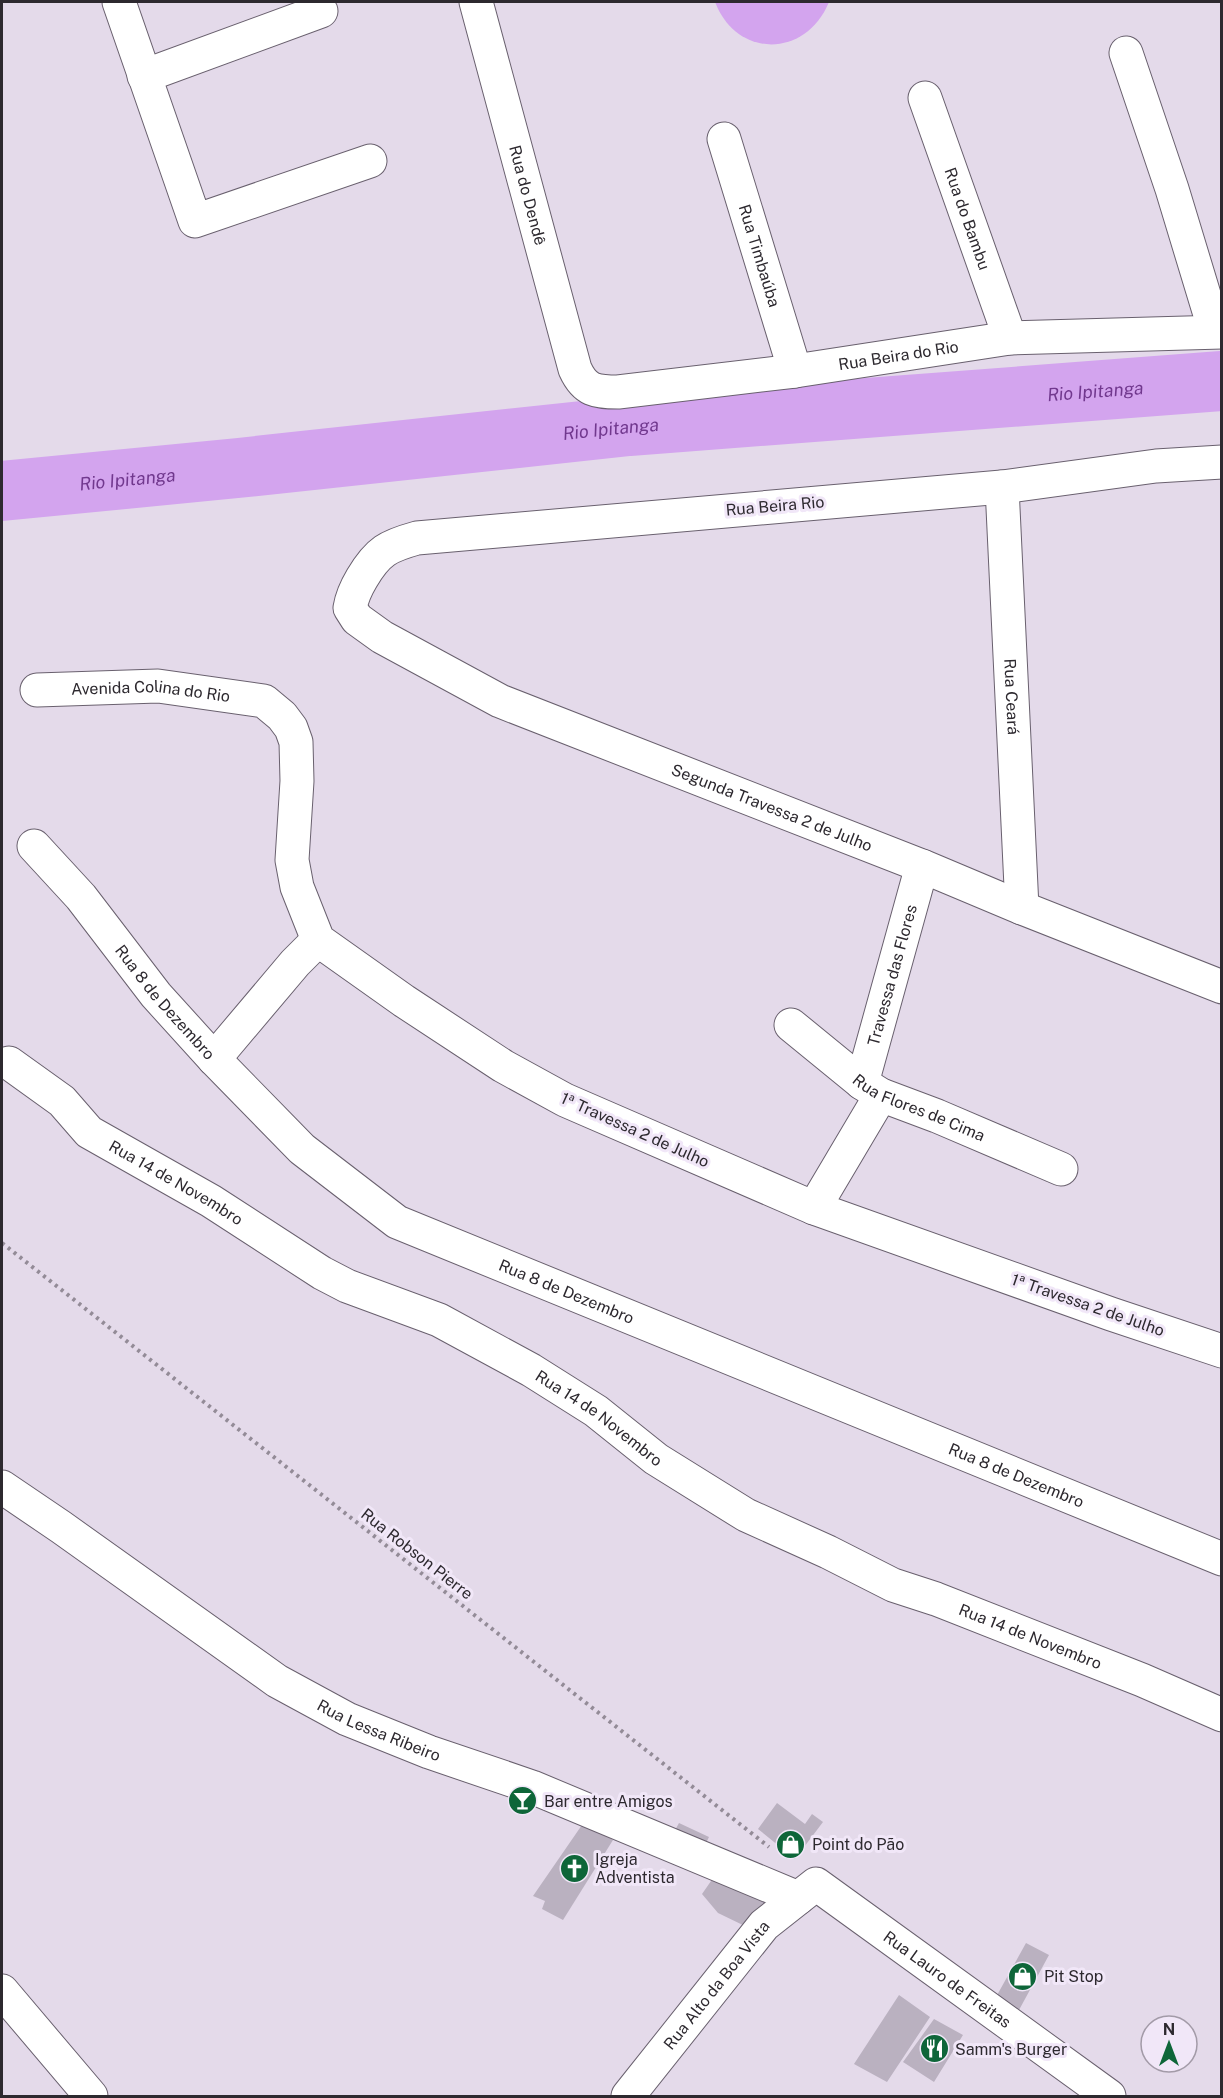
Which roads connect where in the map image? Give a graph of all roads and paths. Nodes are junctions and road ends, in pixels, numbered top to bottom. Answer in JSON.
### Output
{"nodes":[{"id":1,"x":119,"y":2,"type":"edge"},
{"id":2,"x":476,"y":2,"type":"edge"},
{"id":3,"x":321,"y":11,"type":"dead end"},
{"id":4,"x":1126,"y":53,"type":"dead end"},
{"id":5,"x":144,"y":76,"type":"junction"},
{"id":6,"x":924,"y":98,"type":"dead end"},
{"id":7,"x":724,"y":140,"type":"dead end"},
{"id":8,"x":370,"y":162,"type":"dead end"},
{"id":9,"x":1218,"y":331,"type":"edge"},
{"id":10,"x":1010,"y":338,"type":"junction"},
{"id":11,"x":795,"y":371,"type":"junction"},
{"id":12,"x":585,"y":385,"type":"joint"},
{"id":13,"x":1221,"y":462,"type":"edge"},
{"id":14,"x":1002,"y":486,"type":"junction"},
{"id":15,"x":353,"y":594,"type":"joint"},
{"id":16,"x":37,"y":690,"type":"dead end"},
{"id":17,"x":34,"y":846,"type":"dead end"},
{"id":18,"x":922,"y":866,"type":"junction"},
{"id":19,"x":1023,"y":908,"type":"junction"},
{"id":20,"x":318,"y":940,"type":"junction"},
{"id":21,"x":1221,"y":987,"type":"edge"},
{"id":22,"x":791,"y":1025,"type":"dead end"},
{"id":23,"x":214,"y":1059,"type":"junction"},
{"id":24,"x":9,"y":1063,"type":"dead end"},
{"id":25,"x":871,"y":1089,"type":"junction"},
{"id":26,"x":1061,"y":1169,"type":"dead end"},
{"id":27,"x":814,"y":1208,"type":"junction"},
{"id":28,"x":2,"y":1243,"type":"edge"},
{"id":29,"x":1221,"y":1352,"type":"edge"},
{"id":30,"x":2,"y":1486,"type":"edge"},
{"id":31,"x":1221,"y":1559,"type":"edge"},
{"id":32,"x":1221,"y":1715,"type":"edge"},
{"id":33,"x":769,"y":1847,"type":"dead end"},
{"id":34,"x":807,"y":1891,"type":"junction"},
{"id":35,"x":2,"y":1991,"type":"edge"},
{"id":36,"x":91,"y":2097,"type":"edge"},
{"id":37,"x":628,"y":2097,"type":"edge"},
{"id":38,"x":1109,"y":2097,"type":"edge"}],
"edges":[{"from":1,"to":5,"type":"street"},
{"from":2,"to":12,"type":"street","name":"Rua do Dendê"},
{"from":3,"to":5,"type":"street"},
{"from":4,"to":9,"type":"street","name":"Rua Beira do Rio"},
{"from":5,"to":8,"type":"street"},
{"from":6,"to":10,"type":"street","name":"Rua do Bambu"},
{"from":7,"to":11,"type":"street","name":"Rua Timbaúba"},
{"from":9,"to":10,"type":"street","name":"Rua Beira do Rio"},
{"from":10,"to":11,"type":"street","name":"Rua Beira do Rio"},
{"from":11,"to":12,"type":"street","name":"Rua Beira do Rio"},
{"from":13,"to":14,"type":"street","name":"Rua Beira Rio"},
{"from":14,"to":15,"type":"street","name":"Rua Beira Rio"},
{"from":14,"to":19,"type":"street","name":"Rua Ceará"},
{"from":15,"to":18,"type":"street","name":"Segunda Travessa 2 de Julho"},
{"from":16,"to":20,"type":"street","name":"Avenida Colina do Rio"},
{"from":17,"to":23,"type":"street","name":"Rua 8 de Dezembro"},
{"from":18,"to":19,"type":"street","name":"Segunda Travessa 2 de Julho"},
{"from":18,"to":25,"type":"street","name":"Travessa das Flores"},
{"from":19,"to":21,"type":"street","name":"Segunda Travessa 2 de Julho"},
{"from":20,"to":23,"type":"street"},
{"from":20,"to":27,"type":"street","name":"1ª Travessa 2 de Julho"},
{"from":22,"to":25,"type":"street","name":"Rua Flores de Cima"},
{"from":23,"to":31,"type":"street","name":"Rua 8 de Dezembro"},
{"from":24,"to":32,"type":"street","name":"Rua 14 de Novembro"},
{"from":25,"to":26,"type":"street","name":"Rua Flores de Cima"},
{"from":25,"to":27,"type":"street","name":"Travessa das Flores"},
{"from":27,"to":29,"type":"street","name":"1ª Travessa 2 de Julho"},
{"from":28,"to":33,"type":"path","name":"Rua Robson Pierre"},
{"from":30,"to":34,"type":"street","name":"Rua Lessa Ribeiro"},
{"from":34,"to":37,"type":"street","name":"Rua Alto da Boa Vista"},
{"from":34,"to":38,"type":"street","name":"Rua Lauro de Freitas"},
{"from":35,"to":36,"type":"street"}]}
